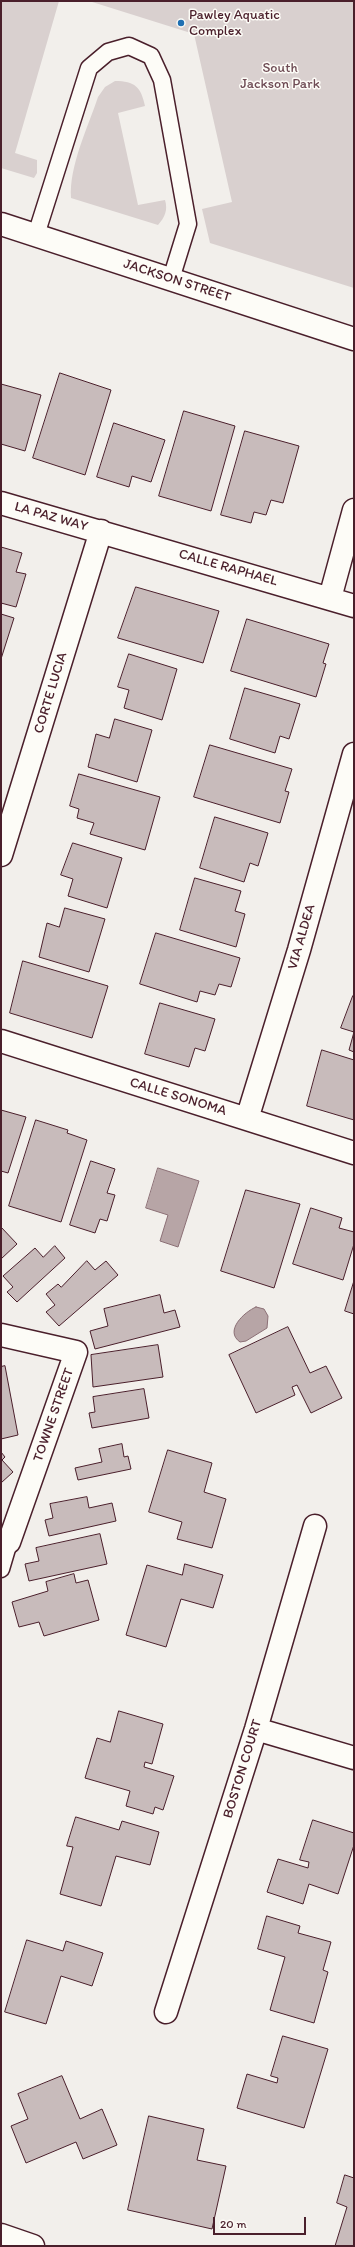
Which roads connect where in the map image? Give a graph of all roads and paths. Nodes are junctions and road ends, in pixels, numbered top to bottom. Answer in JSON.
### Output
{"nodes":[{"id":1,"x":1,"y":224,"type":"edge"},
{"id":2,"x":36,"y":235,"type":"junction"},
{"id":3,"x":170,"y":279,"type":"junction"},
{"id":4,"x":354,"y":339,"type":"edge"},
{"id":5,"x":1,"y":503,"type":"edge"},
{"id":6,"x":354,"y":510,"type":"edge"},
{"id":7,"x":101,"y":531,"type":"junction"},
{"id":8,"x":330,"y":598,"type":"junction"},
{"id":9,"x":354,"y":606,"type":"edge"},
{"id":10,"x":354,"y":754,"type":"edge"},
{"id":11,"x":1,"y":855,"type":"edge"},
{"id":12,"x":1,"y":1041,"type":"edge"},
{"id":13,"x":247,"y":1119,"type":"junction"},
{"id":14,"x":354,"y":1153,"type":"edge"},
{"id":15,"x":1,"y":1335,"type":"edge"},
{"id":16,"x":316,"y":1526,"type":"dead end"},
{"id":17,"x":5,"y":1541,"type":"edge"},
{"id":18,"x":1,"y":1569,"type":"edge"},
{"id":19,"x":256,"y":1729,"type":"junction"},
{"id":20,"x":354,"y":1758,"type":"edge"},
{"id":21,"x":166,"y":2012,"type":"dead end"},
{"id":22,"x":1,"y":2236,"type":"edge"},
{"id":23,"x":33,"y":2246,"type":"edge"}],
"edges":[{"from":1,"to":2,"type":"street","name":"JACKSON STREET"},
{"from":2,"to":3,"type":"street","name":"JACKSON STREET"},
{"from":2,"to":3,"type":"lane"},
{"from":3,"to":4,"type":"street","name":"JACKSON STREET"},
{"from":5,"to":7,"type":"street","name":"LA PAZ WAY"},
{"from":6,"to":8,"type":"street"},
{"from":7,"to":8,"type":"street","name":"CALLE RAPHAEL"},
{"from":7,"to":11,"type":"street","name":"CORTE LUCIA"},
{"from":8,"to":9,"type":"street","name":"CALLE RAPHAEL"},
{"from":10,"to":13,"type":"street","name":"VIA ALDEA"},
{"from":12,"to":13,"type":"street","name":"CALLE SONOMA"},
{"from":13,"to":14,"type":"street","name":"CALLE SONOMA"},
{"from":15,"to":17,"type":"street","name":"TOWNE STREET"},
{"from":16,"to":19,"type":"street","name":"BOSTON COURT"},
{"from":17,"to":18,"type":"lane"},
{"from":19,"to":20,"type":"street"},
{"from":19,"to":21,"type":"street","name":"BOSTON COURT"},
{"from":22,"to":23,"type":"street"}]}
